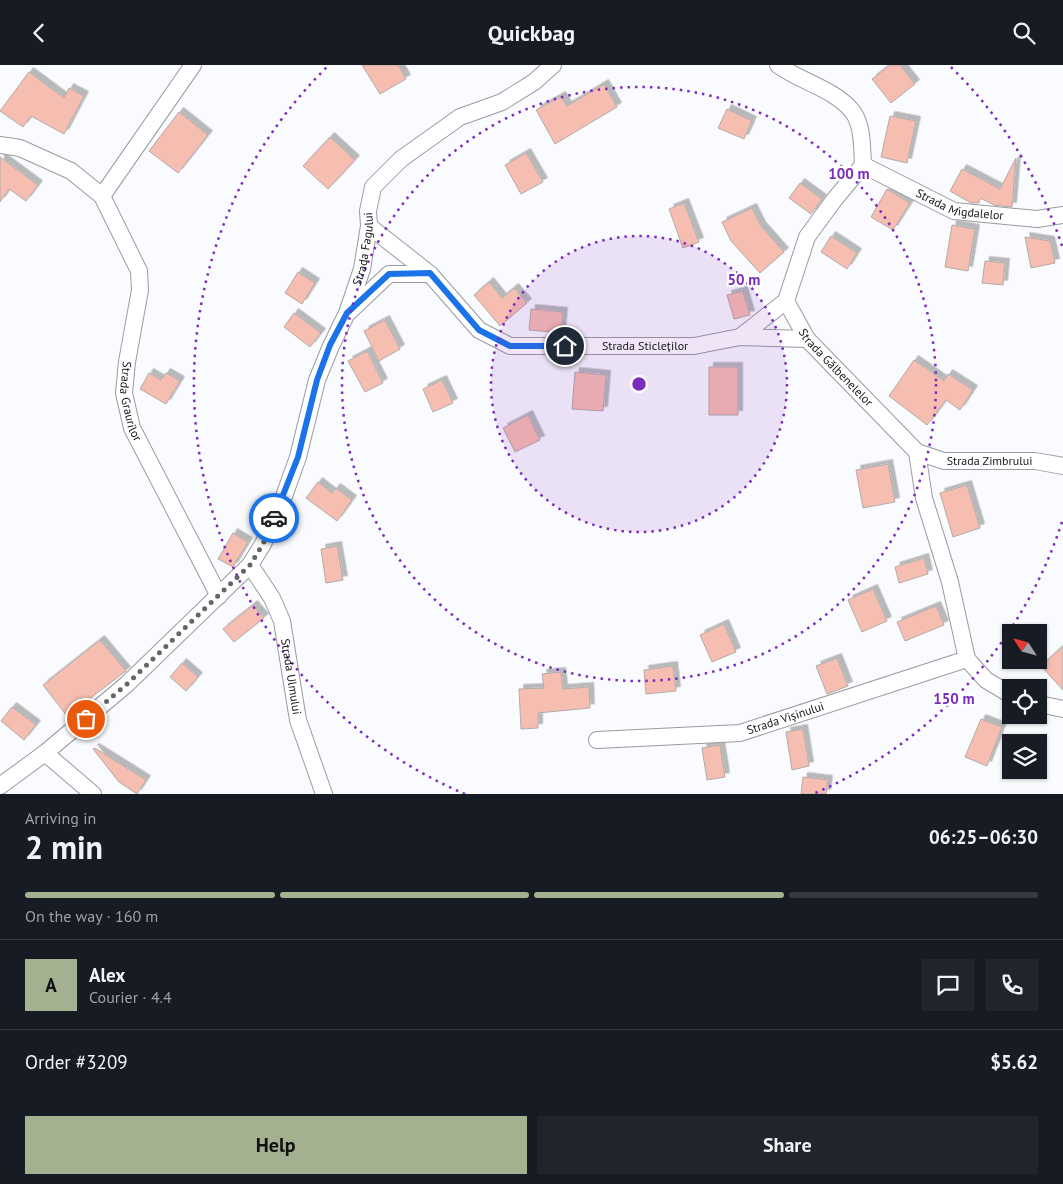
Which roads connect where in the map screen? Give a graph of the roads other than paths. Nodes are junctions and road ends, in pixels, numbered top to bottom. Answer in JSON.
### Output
{"nodes":[{"id":1,"x":193,"y":65,"type":"edge"},
{"id":2,"x":553,"y":65,"type":"edge"},
{"id":3,"x":778,"y":65,"type":"edge"},
{"id":4,"x":0,"y":145,"type":"edge"},
{"id":5,"x":863,"y":165,"type":"junction"},
{"id":6,"x":102,"y":196,"type":"junction"},
{"id":7,"x":1063,"y":215,"type":"edge"},
{"id":8,"x":369,"y":226,"type":"junction"},
{"id":9,"x":430,"y":273,"type":"junction"},
{"id":10,"x":786,"y":301,"type":"junction"},
{"id":11,"x":347,"y":313,"type":"junction"},
{"id":12,"x":740,"y":337,"type":"junction"},
{"id":13,"x":807,"y":339,"type":"junction"},
{"id":14,"x":916,"y":452,"type":"junction"},
{"id":15,"x":1063,"y":466,"type":"edge"},
{"id":16,"x":250,"y":565,"type":"junction"},
{"id":17,"x":219,"y":596,"type":"junction"},
{"id":18,"x":967,"y":659,"type":"junction"},
{"id":19,"x":1002,"y":690,"type":"edge"},
{"id":20,"x":1047,"y":706,"type":"edge"},
{"id":21,"x":1063,"y":709,"type":"edge"},
{"id":22,"x":597,"y":740,"type":"dead end"},
{"id":23,"x":45,"y":753,"type":"junction"},
{"id":24,"x":0,"y":786,"type":"edge"},
{"id":25,"x":93,"y":794,"type":"edge"},
{"id":26,"x":324,"y":794,"type":"edge"}],
"edges":[{"from":1,"to":6,"type":"street"},
{"from":2,"to":8,"type":"street","name":"Strada Fagului"},
{"from":3,"to":5,"type":"street"},
{"from":4,"to":6,"type":"street","name":"Strada Graurilor"},
{"from":5,"to":7,"type":"street","name":"Strada Migdalelor"},
{"from":5,"to":10,"type":"street"},
{"from":6,"to":17,"type":"street","name":"Strada Graurilor"},
{"from":8,"to":9,"type":"street","name":"Strada Sticleților"},
{"from":8,"to":11,"type":"street","name":"Strada Fagului"},
{"from":9,"to":11,"type":"street"},
{"from":9,"to":12,"type":"street","name":"Strada Sticleților"},
{"from":10,"to":12,"type":"street","name":"Strada Sticleților"},
{"from":10,"to":13,"type":"street","name":"Strada Gălbenelelor"},
{"from":11,"to":16,"type":"street","name":"Strada Fagului"},
{"from":12,"to":13,"type":"street","name":"Strada Sticleților"},
{"from":13,"to":14,"type":"street","name":"Strada Gălbenelelor"},
{"from":14,"to":15,"type":"street","name":"Strada Zimbrului"},
{"from":14,"to":18,"type":"street"},
{"from":16,"to":17,"type":"street","name":"Strada Fagului"},
{"from":16,"to":26,"type":"street","name":"Strada Ulmului"},
{"from":17,"to":23,"type":"street","name":"Strada Fagului"},
{"from":18,"to":19,"type":"street"},
{"from":18,"to":22,"type":"street","name":"Strada Vișinului"},
{"from":20,"to":21,"type":"street"},
{"from":23,"to":24,"type":"street","name":"Strada Fagului"},
{"from":23,"to":25,"type":"street"}]}
